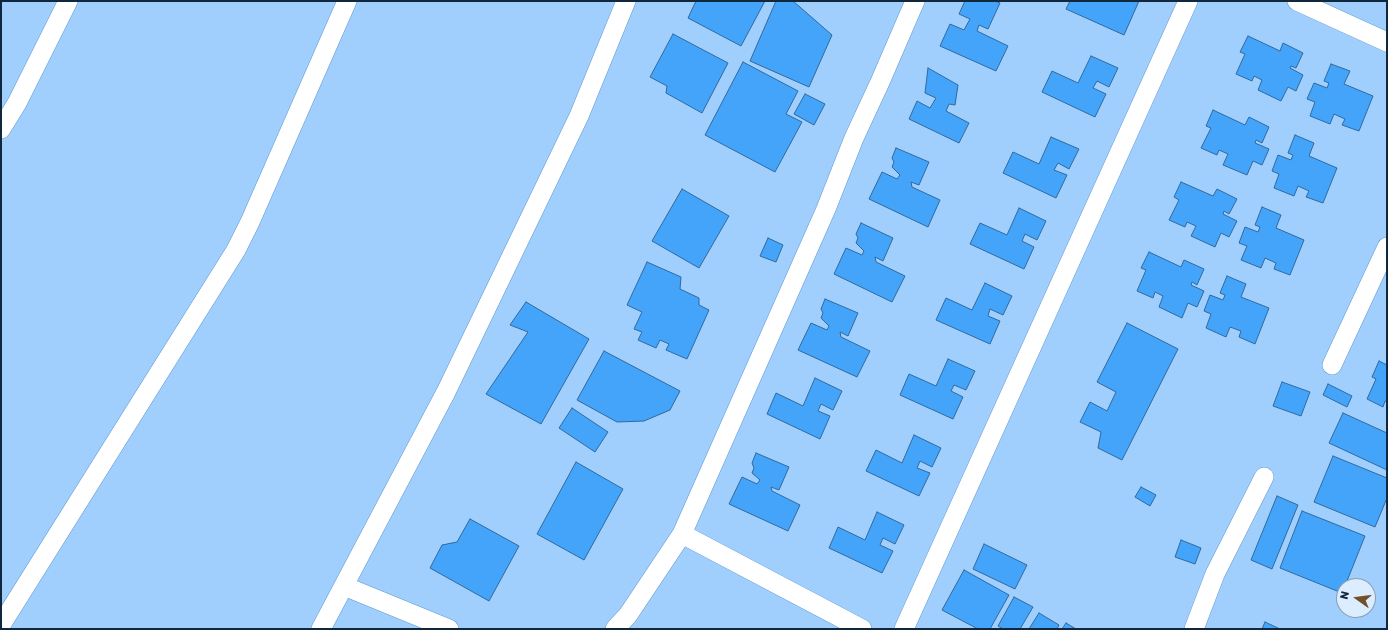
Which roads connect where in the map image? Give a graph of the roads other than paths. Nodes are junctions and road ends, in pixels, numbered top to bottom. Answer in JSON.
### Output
{"nodes":[{"id":1,"x":68,"y":1,"type":"edge"},
{"id":2,"x":347,"y":1,"type":"edge"},
{"id":3,"x":626,"y":1,"type":"edge"},
{"id":4,"x":915,"y":1,"type":"edge"},
{"id":5,"x":1188,"y":1,"type":"edge"},
{"id":6,"x":1297,"y":1,"type":"edge"},
{"id":7,"x":1387,"y":42,"type":"edge"},
{"id":8,"x":1,"y":129,"type":"edge"},
{"id":9,"x":1387,"y":247,"type":"edge"},
{"id":10,"x":1332,"y":365,"type":"dead end"},
{"id":11,"x":1264,"y":477,"type":"dead end"},
{"id":12,"x":682,"y":534,"type":"junction"},
{"id":13,"x":344,"y":586,"type":"junction"},
{"id":14,"x":1,"y":625,"type":"edge"},
{"id":15,"x":321,"y":629,"type":"edge"},
{"id":16,"x":449,"y":629,"type":"edge"},
{"id":17,"x":615,"y":629,"type":"edge"},
{"id":18,"x":862,"y":629,"type":"edge"},
{"id":19,"x":904,"y":629,"type":"edge"},
{"id":20,"x":1194,"y":629,"type":"edge"}],
"edges":[{"from":1,"to":8,"type":"street"},
{"from":2,"to":14,"type":"street"},
{"from":3,"to":13,"type":"street"},
{"from":4,"to":12,"type":"street"},
{"from":5,"to":19,"type":"street"},
{"from":6,"to":7,"type":"street"},
{"from":9,"to":10,"type":"street"},
{"from":11,"to":20,"type":"street"},
{"from":12,"to":17,"type":"street"},
{"from":12,"to":18,"type":"street"},
{"from":13,"to":15,"type":"street"},
{"from":13,"to":16,"type":"street"}]}
